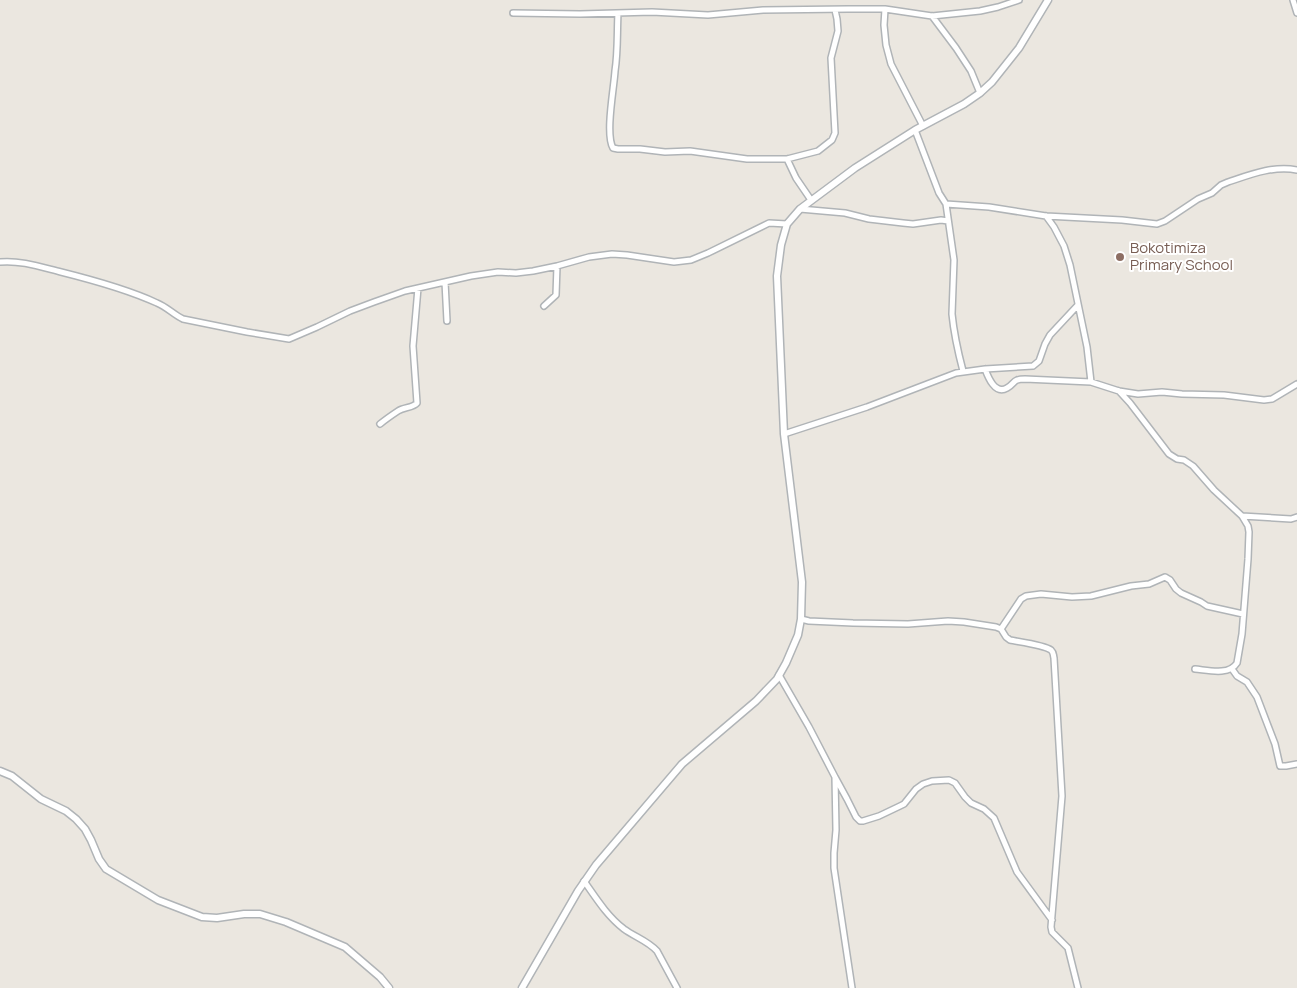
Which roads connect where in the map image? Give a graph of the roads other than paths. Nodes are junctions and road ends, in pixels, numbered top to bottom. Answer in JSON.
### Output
{"nodes":[{"id":1,"x":1019,"y":0,"type":"edge"},
{"id":2,"x":1048,"y":0,"type":"edge"},
{"id":3,"x":1293,"y":0,"type":"edge"},
{"id":4,"x":885,"y":9,"type":"junction"},
{"id":5,"x":835,"y":10,"type":"junction"},
{"id":6,"x":513,"y":13,"type":"dead end"},
{"id":7,"x":618,"y":13,"type":"junction"},
{"id":8,"x":1297,"y":13,"type":"edge"},
{"id":9,"x":932,"y":16,"type":"junction"},
{"id":10,"x":980,"y":93,"type":"junction"},
{"id":11,"x":923,"y":126,"type":"junction"},
{"id":12,"x":916,"y":130,"type":"junction"},
{"id":13,"x":787,"y":159,"type":"junction"},
{"id":14,"x":1297,"y":170,"type":"edge"},
{"id":15,"x":811,"y":200,"type":"junction"},
{"id":16,"x":946,"y":204,"type":"junction"},
{"id":17,"x":800,"y":209,"type":"junction"},
{"id":18,"x":1046,"y":216,"type":"junction"},
{"id":19,"x":948,"y":221,"type":"junction"},
{"id":20,"x":787,"y":224,"type":"junction"},
{"id":21,"x":0,"y":262,"type":"edge"},
{"id":22,"x":558,"y":266,"type":"junction"},
{"id":23,"x":444,"y":282,"type":"junction"},
{"id":24,"x":418,"y":288,"type":"junction"},
{"id":25,"x":1078,"y":305,"type":"junction"},
{"id":26,"x":544,"y":306,"type":"dead end"},
{"id":27,"x":447,"y":321,"type":"dead end"},
{"id":28,"x":986,"y":368,"type":"junction"},
{"id":29,"x":963,"y":371,"type":"junction"},
{"id":30,"x":1091,"y":382,"type":"junction"},
{"id":31,"x":1297,"y":384,"type":"edge"},
{"id":32,"x":1119,"y":391,"type":"junction"},
{"id":33,"x":380,"y":424,"type":"dead end"},
{"id":34,"x":784,"y":434,"type":"junction"},
{"id":35,"x":1242,"y":516,"type":"junction"},
{"id":36,"x":1297,"y":518,"type":"edge"},
{"id":37,"x":1243,"y":614,"type":"junction"},
{"id":38,"x":801,"y":619,"type":"junction"},
{"id":39,"x":1001,"y":629,"type":"junction"},
{"id":40,"x":1195,"y":669,"type":"dead end"},
{"id":41,"x":1232,"y":669,"type":"junction"},
{"id":42,"x":779,"y":675,"type":"junction"},
{"id":43,"x":1297,"y":764,"type":"edge"},
{"id":44,"x":0,"y":771,"type":"edge"},
{"id":45,"x":835,"y":777,"type":"junction"},
{"id":46,"x":584,"y":881,"type":"junction"},
{"id":47,"x":1052,"y":921,"type":"junction"},
{"id":48,"x":390,"y":988,"type":"edge"},
{"id":49,"x":522,"y":988,"type":"edge"},
{"id":50,"x":677,"y":988,"type":"edge"},
{"id":51,"x":852,"y":988,"type":"edge"},
{"id":52,"x":1078,"y":988,"type":"edge"}],
"edges":[{"from":1,"to":9,"type":"street"},
{"from":2,"to":10,"type":"street"},
{"from":3,"to":8,"type":"street"},
{"from":4,"to":5,"type":"street"},
{"from":4,"to":9,"type":"street"},
{"from":4,"to":11,"type":"street"},
{"from":5,"to":7,"type":"street"},
{"from":5,"to":13,"type":"street"},
{"from":6,"to":7,"type":"street"},
{"from":7,"to":13,"type":"street"},
{"from":9,"to":10,"type":"street"},
{"from":10,"to":11,"type":"street"},
{"from":11,"to":12,"type":"street"},
{"from":12,"to":15,"type":"street"},
{"from":12,"to":16,"type":"street"},
{"from":13,"to":15,"type":"street"},
{"from":14,"to":18,"type":"street"},
{"from":15,"to":17,"type":"street"},
{"from":16,"to":18,"type":"street"},
{"from":16,"to":19,"type":"street"},
{"from":17,"to":19,"type":"street"},
{"from":17,"to":20,"type":"street"},
{"from":18,"to":25,"type":"street"},
{"from":19,"to":29,"type":"street"},
{"from":20,"to":22,"type":"street"},
{"from":20,"to":34,"type":"street"},
{"from":21,"to":24,"type":"street"},
{"from":22,"to":23,"type":"street"},
{"from":22,"to":26,"type":"street"},
{"from":23,"to":24,"type":"street"},
{"from":23,"to":27,"type":"street"},
{"from":24,"to":33,"type":"street"},
{"from":25,"to":28,"type":"street"},
{"from":25,"to":30,"type":"street"},
{"from":28,"to":29,"type":"street"},
{"from":28,"to":30,"type":"street"},
{"from":29,"to":34,"type":"street"},
{"from":30,"to":32,"type":"street"},
{"from":31,"to":32,"type":"street"},
{"from":32,"to":35,"type":"street"},
{"from":34,"to":38,"type":"street"},
{"from":35,"to":36,"type":"street"},
{"from":35,"to":37,"type":"street"},
{"from":37,"to":39,"type":"street"},
{"from":37,"to":41,"type":"street"},
{"from":38,"to":39,"type":"street"},
{"from":38,"to":42,"type":"street"},
{"from":39,"to":47,"type":"street"},
{"from":40,"to":41,"type":"street"},
{"from":41,"to":43,"type":"street"},
{"from":42,"to":45,"type":"street"},
{"from":42,"to":46,"type":"street"},
{"from":44,"to":48,"type":"street"},
{"from":45,"to":47,"type":"street"},
{"from":45,"to":51,"type":"street"},
{"from":46,"to":49,"type":"street"},
{"from":46,"to":50,"type":"street"},
{"from":47,"to":52,"type":"street"}]}
